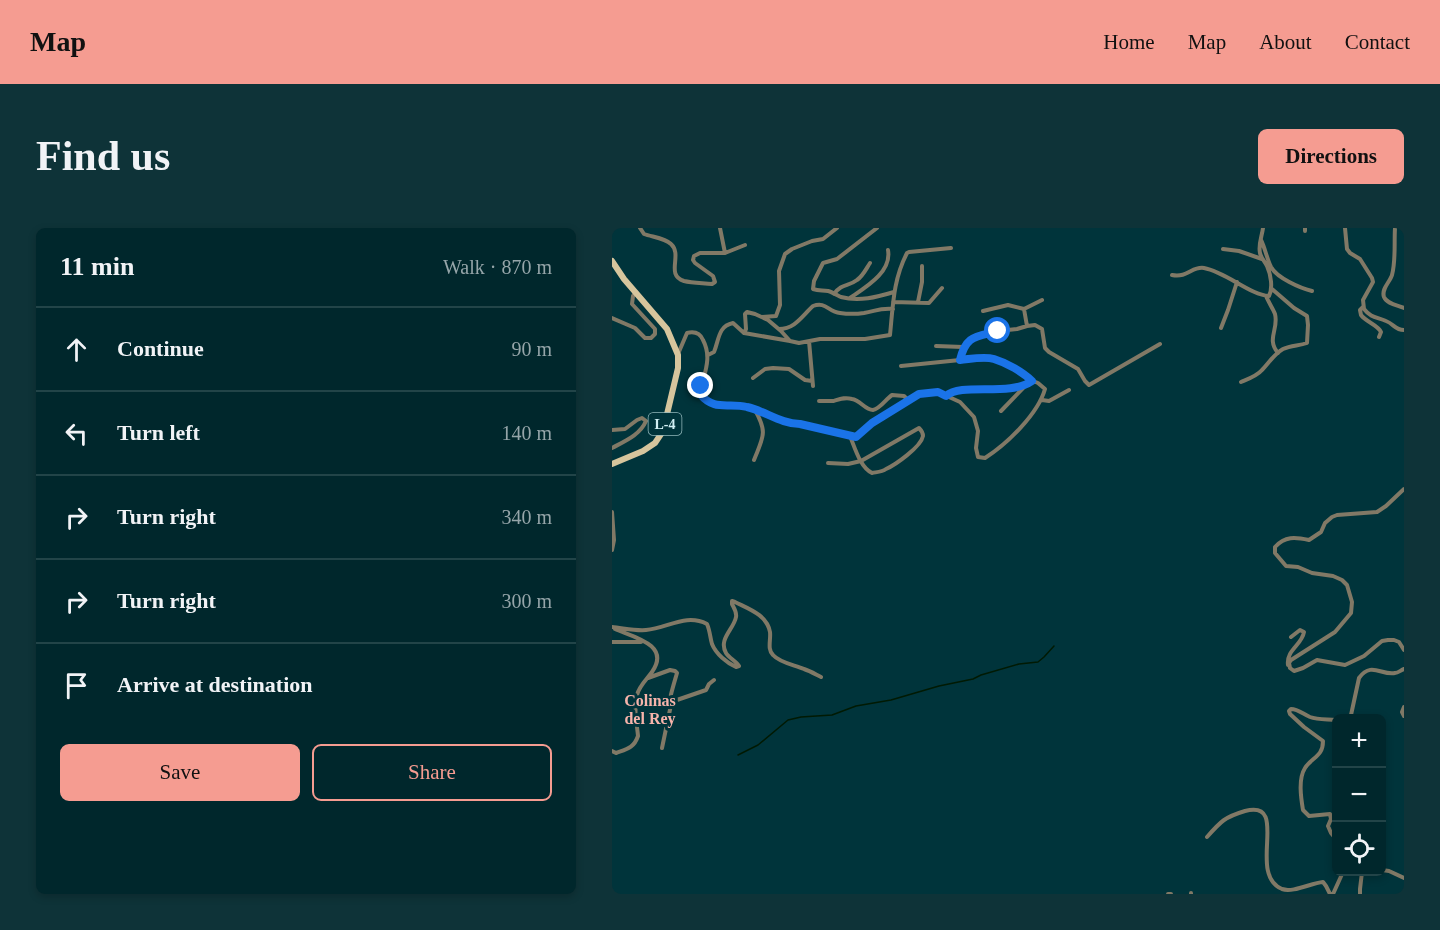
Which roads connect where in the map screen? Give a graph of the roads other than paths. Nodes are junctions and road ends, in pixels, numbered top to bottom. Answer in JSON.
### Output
{"nodes":[{"id":1,"x":640,"y":228,"type":"edge"},
{"id":2,"x":720,"y":228,"type":"edge"},
{"id":3,"x":837,"y":228,"type":"edge"},
{"id":4,"x":877,"y":228,"type":"edge"},
{"id":5,"x":1263,"y":228,"type":"edge"},
{"id":6,"x":1346,"y":228,"type":"edge"},
{"id":7,"x":1395,"y":228,"type":"edge"},
{"id":8,"x":1261,"y":239,"type":"junction"},
{"id":9,"x":745,"y":245,"type":"dead end"},
{"id":10,"x":951,"y":248,"type":"dead end"},
{"id":11,"x":1265,"y":248,"type":"junction"},
{"id":12,"x":1222,"y":249,"type":"dead end"},
{"id":13,"x":1259,"y":249,"type":"junction"},
{"id":14,"x":888,"y":250,"type":"dead end"},
{"id":15,"x":725,"y":253,"type":"junction"},
{"id":16,"x":1263,"y":259,"type":"junction"},
{"id":17,"x":612,"y":261,"type":"edge"},
{"id":18,"x":870,"y":262,"type":"dead end"},
{"id":19,"x":922,"y":266,"type":"dead end"},
{"id":20,"x":1172,"y":275,"type":"dead end"},
{"id":21,"x":1237,"y":282,"type":"junction"},
{"id":22,"x":942,"y":288,"type":"dead end"},
{"id":23,"x":1272,"y":289,"type":"junction"},
{"id":24,"x":1312,"y":291,"type":"dead end"},
{"id":25,"x":636,"y":292,"type":"junction"},
{"id":26,"x":894,"y":292,"type":"junction"},
{"id":27,"x":834,"y":294,"type":"junction"},
{"id":28,"x":1266,"y":296,"type":"junction"},
{"id":29,"x":849,"y":298,"type":"junction"},
{"id":30,"x":1042,"y":300,"type":"dead end"},
{"id":31,"x":893,"y":302,"type":"junction"},
{"id":32,"x":918,"y":302,"type":"junction"},
{"id":33,"x":1363,"y":307,"type":"junction"},
{"id":34,"x":1404,"y":308,"type":"edge"},
{"id":35,"x":893,"y":309,"type":"junction"},
{"id":36,"x":1024,"y":309,"type":"junction"},
{"id":37,"x":984,"y":311,"type":"dead end"},
{"id":38,"x":762,"y":317,"type":"junction"},
{"id":39,"x":612,"y":318,"type":"edge"},
{"id":40,"x":1027,"y":326,"type":"junction"},
{"id":41,"x":1221,"y":328,"type":"dead end"},
{"id":42,"x":779,"y":329,"type":"junction"},
{"id":43,"x":1404,"y":330,"type":"edge"},
{"id":44,"x":744,"y":333,"type":"junction"},
{"id":45,"x":1379,"y":337,"type":"dead end"},
{"id":46,"x":789,"y":341,"type":"junction"},
{"id":47,"x":809,"y":341,"type":"junction"},
{"id":48,"x":1160,"y":344,"type":"dead end"},
{"id":49,"x":936,"y":346,"type":"dead end"},
{"id":50,"x":963,"y":346,"type":"junction"},
{"id":51,"x":1278,"y":352,"type":"junction"},
{"id":52,"x":678,"y":355,"type":"junction"},
{"id":53,"x":708,"y":355,"type":"junction"},
{"id":54,"x":960,"y":360,"type":"junction"},
{"id":55,"x":901,"y":366,"type":"dead end"},
{"id":56,"x":753,"y":378,"type":"dead end"},
{"id":57,"x":1032,"y":381,"type":"junction"},
{"id":58,"x":1240,"y":382,"type":"dead end"},
{"id":59,"x":1025,"y":386,"type":"junction"},
{"id":60,"x":1069,"y":390,"type":"dead end"},
{"id":61,"x":946,"y":396,"type":"junction"},
{"id":62,"x":819,"y":400,"type":"dead end"},
{"id":63,"x":909,"y":400,"type":"junction"},
{"id":64,"x":1042,"y":400,"type":"junction"},
{"id":65,"x":755,"y":410,"type":"junction"},
{"id":66,"x":1001,"y":411,"type":"dead end"},
{"id":67,"x":612,"y":430,"type":"edge"},
{"id":68,"x":849,"y":435,"type":"junction"},
{"id":69,"x":612,"y":448,"type":"edge"},
{"id":70,"x":754,"y":460,"type":"dead end"},
{"id":71,"x":861,"y":460,"type":"junction"},
{"id":72,"x":828,"y":463,"type":"dead end"},
{"id":73,"x":612,"y":464,"type":"edge"},
{"id":74,"x":1404,"y":489,"type":"edge"},
{"id":75,"x":612,"y":512,"type":"edge"},
{"id":76,"x":612,"y":550,"type":"edge"},
{"id":77,"x":612,"y":627,"type":"edge"},
{"id":78,"x":1291,"y":637,"type":"dead end"},
{"id":79,"x":612,"y":642,"type":"edge"},
{"id":80,"x":645,"y":642,"type":"junction"},
{"id":81,"x":1404,"y":650,"type":"edge"},
{"id":82,"x":1290,"y":668,"type":"junction"},
{"id":83,"x":1404,"y":669,"type":"edge"},
{"id":84,"x":821,"y":677,"type":"dead end"},
{"id":85,"x":647,"y":678,"type":"junction"},
{"id":86,"x":714,"y":680,"type":"dead end"},
{"id":87,"x":672,"y":700,"type":"junction"},
{"id":88,"x":1404,"y":707,"type":"edge"},
{"id":89,"x":1351,"y":714,"type":"edge"},
{"id":90,"x":1404,"y":716,"type":"edge"},
{"id":91,"x":1332,"y":720,"type":"edge"},
{"id":92,"x":662,"y":748,"type":"dead end"},
{"id":93,"x":612,"y":751,"type":"edge"},
{"id":94,"x":1332,"y":835,"type":"edge"},
{"id":95,"x":1208,"y":837,"type":"dead end"},
{"id":96,"x":1386,"y":871,"type":"edge"},
{"id":97,"x":1340,"y":876,"type":"edge"},
{"id":98,"x":1362,"y":876,"type":"edge"},
{"id":99,"x":1404,"y":878,"type":"edge"},
{"id":100,"x":1332,"y":894,"type":"edge"},
{"id":101,"x":1360,"y":894,"type":"edge"}],
"edges":[{"from":1,"to":15,"type":"street"},
{"from":2,"to":15,"type":"street"},
{"from":3,"to":38,"type":"street"},
{"from":4,"to":27,"type":"street"},
{"from":5,"to":8,"type":"street"},
{"from":6,"to":33,"type":"street"},
{"from":7,"to":34,"type":"street"},
{"from":8,"to":11,"type":"street"},
{"from":8,"to":13,"type":"street"},
{"from":9,"to":15,"type":"street"},
{"from":10,"to":26,"type":"street"},
{"from":11,"to":13,"type":"street"},
{"from":11,"to":24,"type":"street"},
{"from":12,"to":16,"type":"street"},
{"from":13,"to":16,"type":"street"},
{"from":14,"to":29,"type":"street"},
{"from":16,"to":23,"type":"street"},
{"from":17,"to":25,"type":"main road"},
{"from":18,"to":27,"type":"street"},
{"from":19,"to":32,"type":"street"},
{"from":20,"to":21,"type":"street"},
{"from":21,"to":28,"type":"street"},
{"from":21,"to":41,"type":"street"},
{"from":22,"to":32,"type":"street"},
{"from":23,"to":28,"type":"street"},
{"from":23,"to":51,"type":"street"},
{"from":25,"to":39,"type":"street"},
{"from":25,"to":52,"type":"main road"},
{"from":26,"to":29,"type":"street"},
{"from":26,"to":31,"type":"street"},
{"from":27,"to":29,"type":"street"},
{"from":28,"to":51,"type":"street"},
{"from":30,"to":36,"type":"street"},
{"from":31,"to":32,"type":"street"},
{"from":31,"to":35,"type":"street"},
{"from":33,"to":43,"type":"street"},
{"from":33,"to":45,"type":"street"},
{"from":35,"to":42,"type":"street"},
{"from":35,"to":47,"type":"street"},
{"from":36,"to":37,"type":"street"},
{"from":36,"to":40,"type":"street"},
{"from":38,"to":42,"type":"street"},
{"from":38,"to":44,"type":"street"},
{"from":40,"to":48,"type":"street"},
{"from":40,"to":50,"type":"street"},
{"from":42,"to":46,"type":"street"},
{"from":44,"to":46,"type":"street"},
{"from":44,"to":53,"type":"street"},
{"from":46,"to":47,"type":"street"},
{"from":47,"to":56,"type":"street"},
{"from":49,"to":50,"type":"street"},
{"from":50,"to":54,"type":"street"},
{"from":51,"to":58,"type":"street"},
{"from":52,"to":53,"type":"street"},
{"from":52,"to":73,"type":"main road","number":"L-4"},
{"from":53,"to":65,"type":"street"},
{"from":54,"to":55,"type":"street"},
{"from":54,"to":57,"type":"street"},
{"from":57,"to":59,"type":"street"},
{"from":57,"to":64,"type":"street"},
{"from":59,"to":61,"type":"street"},
{"from":59,"to":66,"type":"street"},
{"from":60,"to":64,"type":"street"},
{"from":61,"to":63,"type":"street"},
{"from":61,"to":64,"type":"street"},
{"from":62,"to":63,"type":"street"},
{"from":63,"to":68,"type":"street"},
{"from":65,"to":68,"type":"street"},
{"from":65,"to":70,"type":"street"},
{"from":67,"to":69,"type":"street"},
{"from":68,"to":71,"type":"street"},
{"from":71,"to":71,"type":"street"},
{"from":71,"to":72,"type":"street"},
{"from":74,"to":82,"type":"street"},
{"from":75,"to":76,"type":"street"},
{"from":77,"to":80,"type":"street"},
{"from":77,"to":84,"type":"street"},
{"from":78,"to":82,"type":"street"},
{"from":79,"to":80,"type":"street"},
{"from":80,"to":85,"type":"street"},
{"from":81,"to":82,"type":"street"},
{"from":83,"to":89,"type":"street"},
{"from":85,"to":87,"type":"street"},
{"from":85,"to":93,"type":"street"},
{"from":86,"to":87,"type":"street"},
{"from":87,"to":92,"type":"street"},
{"from":88,"to":90,"type":"street"},
{"from":91,"to":94,"type":"street"},
{"from":95,"to":100,"type":"street"},
{"from":96,"to":99,"type":"street"},
{"from":97,"to":100,"type":"street"},
{"from":98,"to":101,"type":"street"}]}
